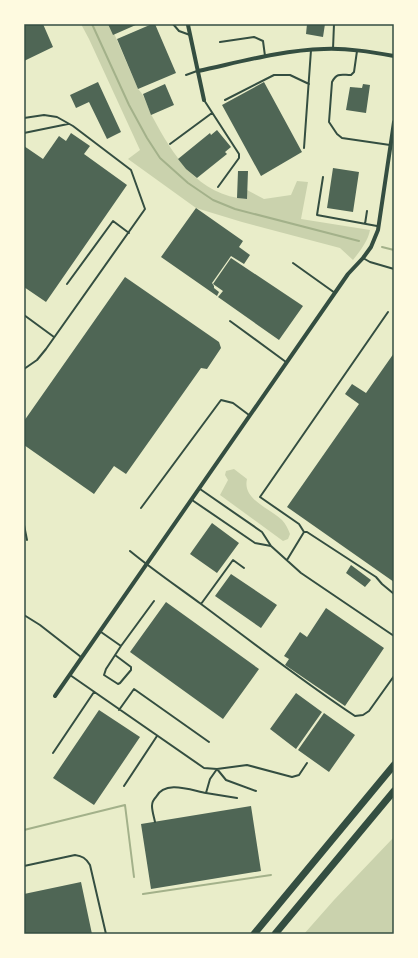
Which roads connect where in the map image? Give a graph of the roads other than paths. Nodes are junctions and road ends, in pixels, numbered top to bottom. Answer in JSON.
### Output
{"nodes":[{"id":1,"x":173,"y":24,"type":"edge"},
{"id":2,"x":334,"y":24,"type":"edge"},
{"id":3,"x":188,"y":25,"type":"edge"},
{"id":4,"x":191,"y":36,"type":"junction"},
{"id":5,"x":220,"y":42,"type":"dead end"},
{"id":6,"x":333,"y":49,"type":"junction"},
{"id":7,"x":311,"y":50,"type":"junction"},
{"id":8,"x":358,"y":50,"type":"junction"},
{"id":9,"x":265,"y":56,"type":"junction"},
{"id":10,"x":394,"y":56,"type":"edge"},
{"id":11,"x":198,"y":71,"type":"junction"},
{"id":12,"x":186,"y":75,"type":"dead end"},
{"id":13,"x":309,"y":84,"type":"junction"},
{"id":14,"x":204,"y":100,"type":"joint"},
{"id":15,"x":225,"y":100,"type":"dead end"},
{"id":16,"x":212,"y":113,"type":"junction"},
{"id":17,"x":24,"y":118,"type":"edge"},
{"id":18,"x":394,"y":122,"type":"edge"},
{"id":19,"x":69,"y":124,"type":"junction"},
{"id":20,"x":24,"y":133,"type":"edge"},
{"id":21,"x":393,"y":140,"type":"edge"},
{"id":22,"x":170,"y":144,"type":"dead end"},
{"id":23,"x":390,"y":146,"type":"junction"},
{"id":24,"x":304,"y":148,"type":"dead end"},
{"id":25,"x":323,"y":177,"type":"dead end"},
{"id":26,"x":218,"y":187,"type":"dead end"},
{"id":27,"x":367,"y":211,"type":"dead end"},
{"id":28,"x":365,"y":224,"type":"junction"},
{"id":29,"x":379,"y":226,"type":"junction"},
{"id":30,"x":129,"y":233,"type":"junction"},
{"id":31,"x":363,"y":258,"type":"junction"},
{"id":32,"x":293,"y":263,"type":"dead end"},
{"id":33,"x":394,"y":269,"type":"edge"},
{"id":34,"x":67,"y":284,"type":"dead end"},
{"id":35,"x":335,"y":292,"type":"junction"},
{"id":36,"x":388,"y":312,"type":"dead end"},
{"id":37,"x":24,"y":315,"type":"edge"},
{"id":38,"x":230,"y":321,"type":"dead end"},
{"id":39,"x":54,"y":337,"type":"junction"},
{"id":40,"x":286,"y":362,"type":"junction"},
{"id":41,"x":24,"y":369,"type":"edge"},
{"id":42,"x":249,"y":415,"type":"junction"},
{"id":43,"x":199,"y":488,"type":"junction"},
{"id":44,"x":191,"y":499,"type":"junction"},
{"id":45,"x":141,"y":508,"type":"dead end"},
{"id":46,"x":24,"y":525,"type":"edge"},
{"id":47,"x":304,"y":532,"type":"junction"},
{"id":48,"x":27,"y":540,"type":"dead end"},
{"id":49,"x":271,"y":546,"type":"junction"},
{"id":50,"x":130,"y":551,"type":"dead end"},
{"id":51,"x":286,"y":560,"type":"junction"},
{"id":52,"x":146,"y":564,"type":"junction"},
{"id":53,"x":244,"y":568,"type":"dead end"},
{"id":54,"x":394,"y":594,"type":"edge"},
{"id":55,"x":154,"y":601,"type":"dead end"},
{"id":56,"x":201,"y":604,"type":"junction"},
{"id":57,"x":24,"y":615,"type":"edge"},
{"id":58,"x":100,"y":631,"type":"junction"},
{"id":59,"x":394,"y":636,"type":"edge"},
{"id":60,"x":121,"y":646,"type":"junction"},
{"id":61,"x":116,"y":655,"type":"junction"},
{"id":62,"x":82,"y":657,"type":"junction"},
{"id":63,"x":70,"y":675,"type":"junction"},
{"id":64,"x":394,"y":676,"type":"edge"},
{"id":65,"x":94,"y":692,"type":"junction"},
{"id":66,"x":55,"y":696,"type":"dead end"},
{"id":67,"x":119,"y":710,"type":"junction"},
{"id":68,"x":157,"y":736,"type":"junction"},
{"id":69,"x":209,"y":742,"type":"dead end"},
{"id":70,"x":53,"y":753,"type":"dead end"},
{"id":71,"x":308,"y":763,"type":"dead end"},
{"id":72,"x":394,"y":765,"type":"edge"},
{"id":73,"x":217,"y":769,"type":"junction"},
{"id":74,"x":124,"y":786,"type":"dead end"},
{"id":75,"x":256,"y":791,"type":"dead end"},
{"id":76,"x":394,"y":791,"type":"edge"},
{"id":77,"x":206,"y":793,"type":"junction"},
{"id":78,"x":394,"y":796,"type":"edge"},
{"id":79,"x":237,"y":798,"type":"dead end"},
{"id":80,"x":155,"y":822,"type":"dead end"},
{"id":81,"x":356,"y":836,"type":"junction"},
{"id":82,"x":24,"y":866,"type":"edge"},
{"id":83,"x":106,"y":934,"type":"edge"},
{"id":84,"x":254,"y":934,"type":"edge"},
{"id":85,"x":275,"y":934,"type":"edge"}],
"edges":[{"from":1,"to":4,"type":"lane"},
{"from":2,"to":6,"type":"lane"},
{"from":3,"to":4,"type":"street"},
{"from":4,"to":11,"type":"street"},
{"from":5,"to":9,"type":"lane"},
{"from":6,"to":7,"type":"street"},
{"from":6,"to":8,"type":"street"},
{"from":7,"to":9,"type":"street"},
{"from":7,"to":13,"type":"lane"},
{"from":8,"to":10,"type":"street"},
{"from":8,"to":23,"type":"lane"},
{"from":9,"to":11,"type":"street"},
{"from":11,"to":12,"type":"lane"},
{"from":11,"to":14,"type":"street"},
{"from":13,"to":15,"type":"lane"},
{"from":13,"to":24,"type":"lane"},
{"from":14,"to":16,"type":"lane"},
{"from":16,"to":22,"type":"lane"},
{"from":16,"to":26,"type":"lane"},
{"from":17,"to":19,"type":"lane"},
{"from":18,"to":21,"type":"street"},
{"from":19,"to":20,"type":"lane"},
{"from":19,"to":30,"type":"lane"},
{"from":21,"to":23,"type":"street"},
{"from":23,"to":29,"type":"street"},
{"from":25,"to":28,"type":"lane"},
{"from":27,"to":28,"type":"lane"},
{"from":28,"to":29,"type":"lane"},
{"from":29,"to":31,"type":"street"},
{"from":30,"to":34,"type":"lane"},
{"from":30,"to":39,"type":"lane"},
{"from":31,"to":33,"type":"lane"},
{"from":31,"to":35,"type":"street"},
{"from":32,"to":35,"type":"lane"},
{"from":35,"to":40,"type":"street"},
{"from":36,"to":47,"type":"lane"},
{"from":37,"to":39,"type":"lane"},
{"from":38,"to":40,"type":"lane"},
{"from":39,"to":41,"type":"lane"},
{"from":40,"to":42,"type":"street"},
{"from":42,"to":43,"type":"street"},
{"from":42,"to":45,"type":"lane"},
{"from":43,"to":44,"type":"street"},
{"from":43,"to":49,"type":"lane"},
{"from":44,"to":49,"type":"lane"},
{"from":44,"to":52,"type":"street"},
{"from":46,"to":48,"type":"lane"},
{"from":47,"to":51,"type":"lane"},
{"from":47,"to":54,"type":"lane"},
{"from":49,"to":51,"type":"lane"},
{"from":50,"to":52,"type":"lane"},
{"from":51,"to":59,"type":"lane"},
{"from":52,"to":56,"type":"lane"},
{"from":52,"to":58,"type":"street"},
{"from":53,"to":56,"type":"lane"},
{"from":55,"to":60,"type":"lane"},
{"from":56,"to":64,"type":"lane"},
{"from":57,"to":62,"type":"lane"},
{"from":58,"to":60,"type":"lane"},
{"from":58,"to":62,"type":"street"},
{"from":60,"to":61,"type":"lane"},
{"from":61,"to":61,"type":"lane"},
{"from":62,"to":63,"type":"street"},
{"from":63,"to":65,"type":"lane"},
{"from":63,"to":66,"type":"street"},
{"from":65,"to":67,"type":"lane"},
{"from":65,"to":70,"type":"lane"},
{"from":67,"to":68,"type":"lane"},
{"from":67,"to":69,"type":"lane"},
{"from":68,"to":73,"type":"lane"},
{"from":68,"to":74,"type":"lane"},
{"from":71,"to":73,"type":"lane"},
{"from":72,"to":84,"type":"highway"},
{"from":73,"to":75,"type":"lane"},
{"from":73,"to":77,"type":"lane"},
{"from":76,"to":81,"type":"highway"},
{"from":77,"to":79,"type":"lane"},
{"from":77,"to":80,"type":"lane"},
{"from":78,"to":81,"type":"highway"},
{"from":81,"to":85,"type":"highway"},
{"from":82,"to":83,"type":"lane"}]}
